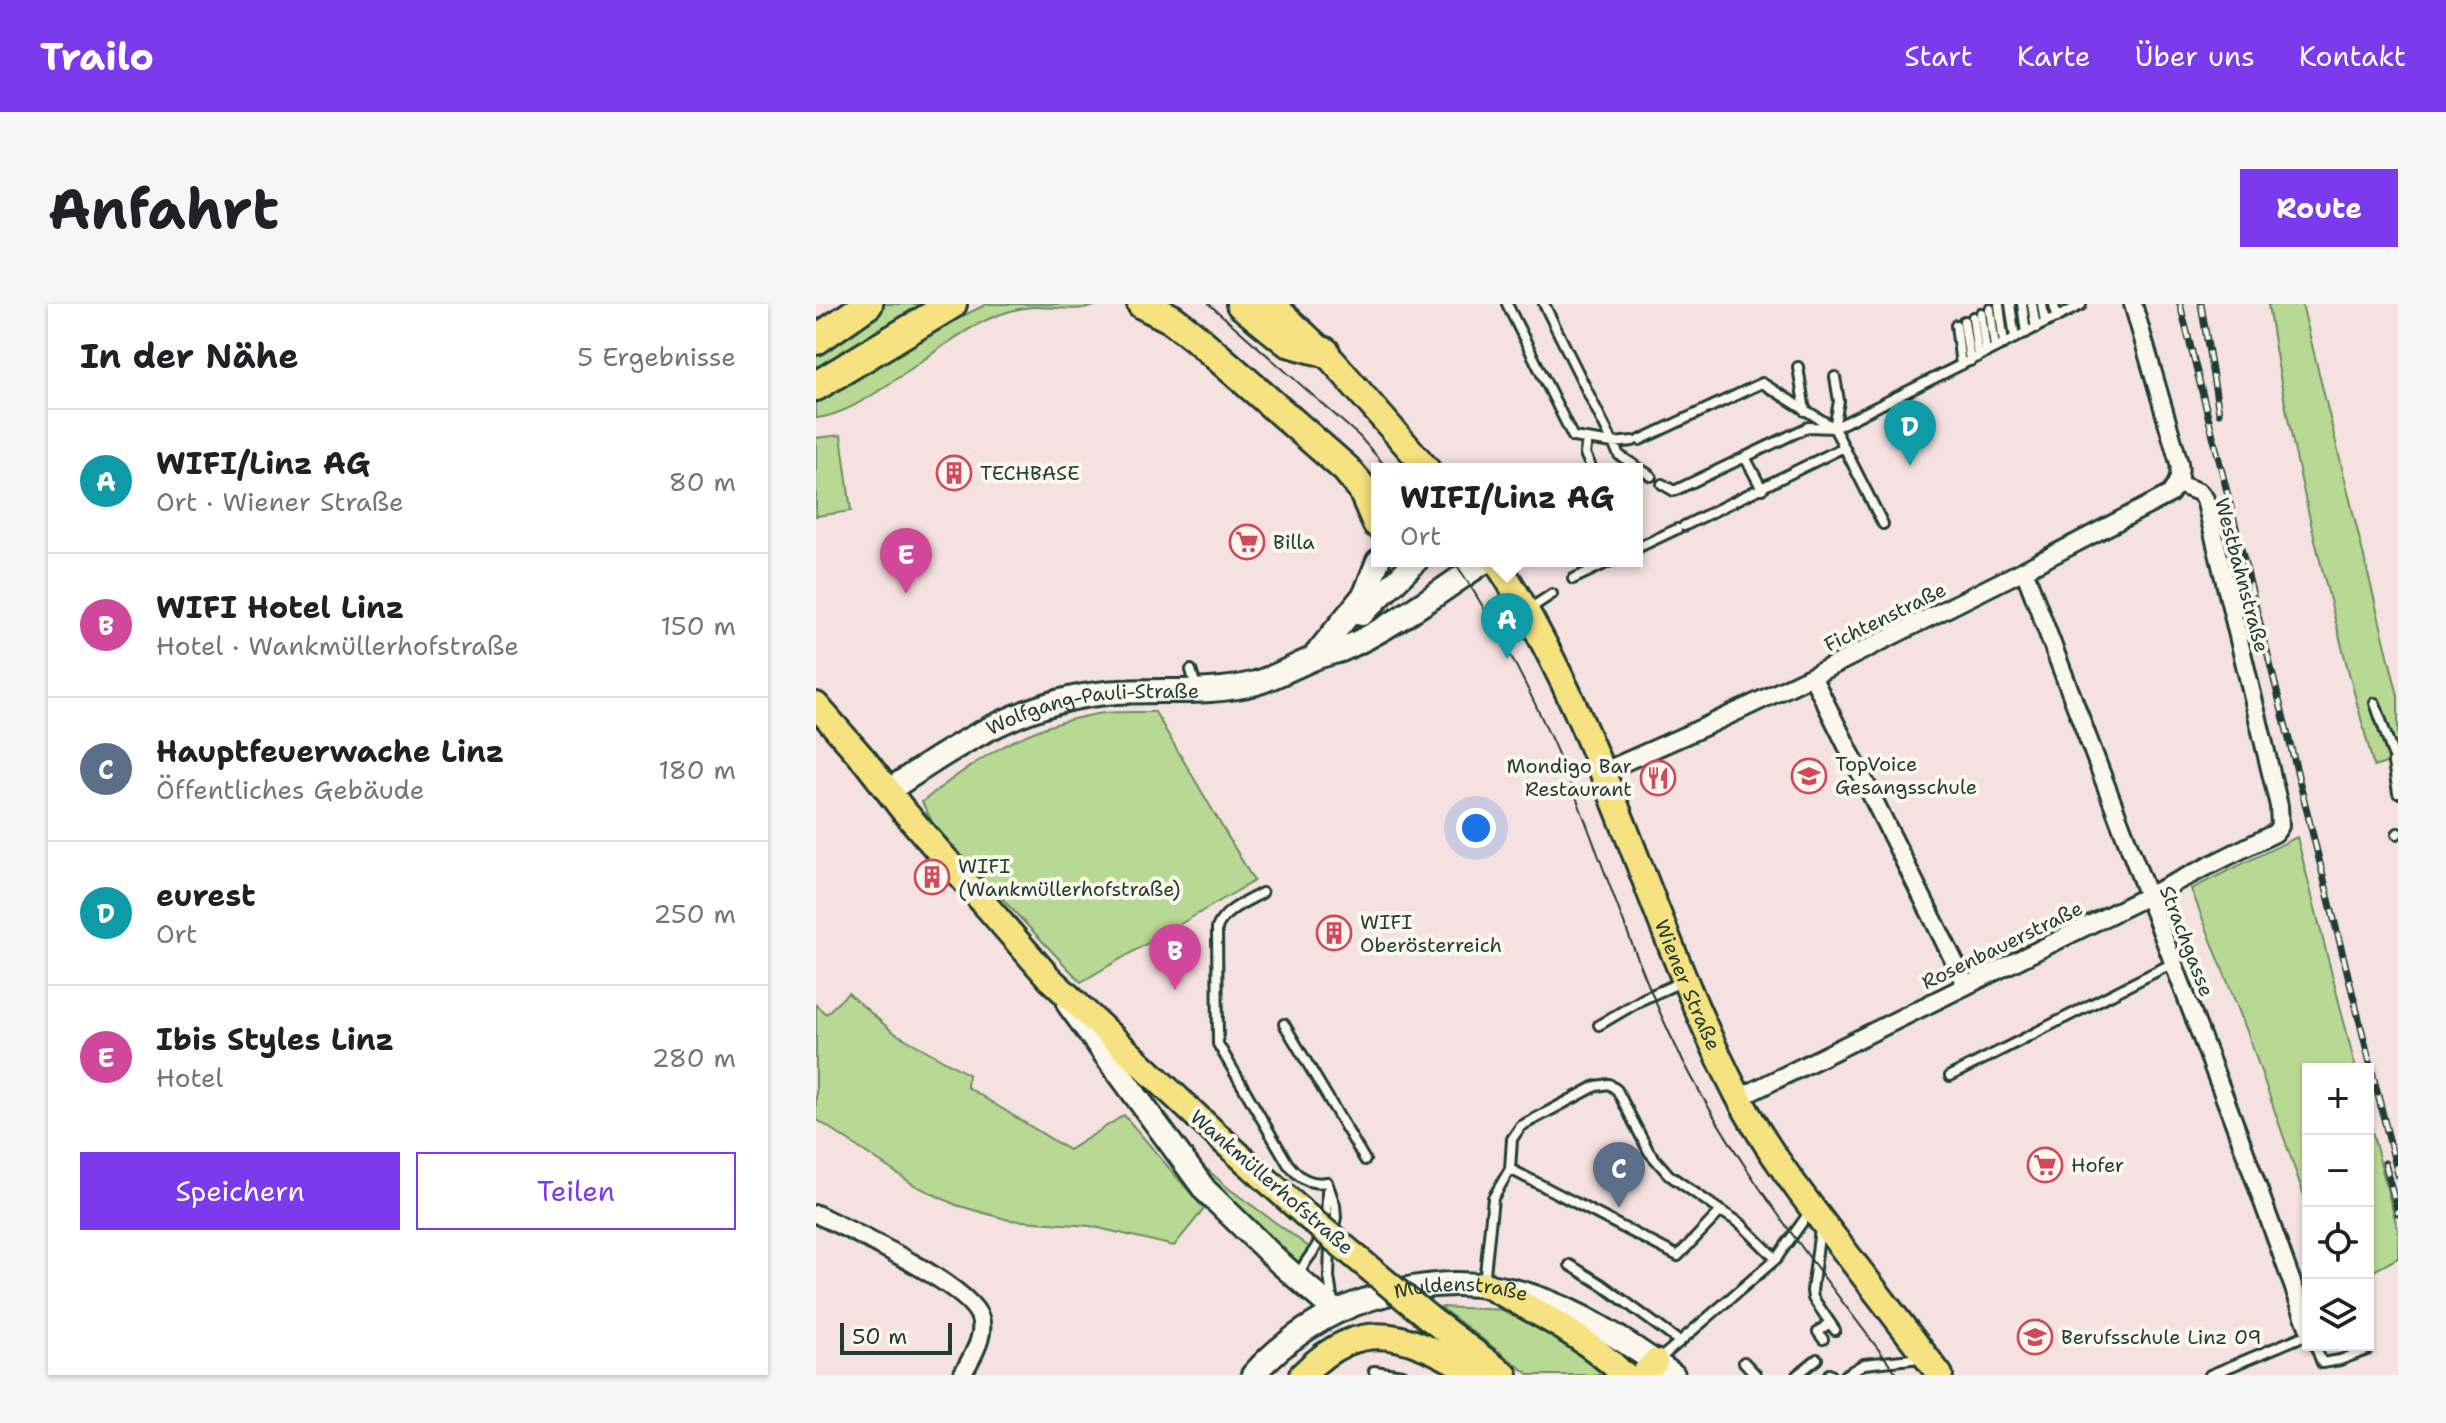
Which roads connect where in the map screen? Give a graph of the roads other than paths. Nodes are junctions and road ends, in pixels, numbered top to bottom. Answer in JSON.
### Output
{"nodes":[{"id":1,"x":868,"y":304,"type":"edge"},
{"id":2,"x":969,"y":304,"type":"edge"},
{"id":3,"x":1142,"y":304,"type":"edge"},
{"id":4,"x":1241,"y":304,"type":"edge"},
{"id":5,"x":1272,"y":304,"type":"edge"},
{"id":6,"x":1507,"y":304,"type":"edge"},
{"id":7,"x":1544,"y":304,"type":"edge"},
{"id":8,"x":2010,"y":304,"type":"edge"},
{"id":9,"x":2022,"y":304,"type":"edge"},
{"id":10,"x":2032,"y":304,"type":"edge"},
{"id":11,"x":2042,"y":304,"type":"edge"},
{"id":12,"x":2054,"y":304,"type":"edge"},
{"id":13,"x":2133,"y":304,"type":"edge"},
{"id":14,"x":2078,"y":306,"type":"edge"},
{"id":15,"x":942,"y":311,"type":"edge"},
{"id":16,"x":2061,"y":312,"type":"edge"},
{"id":17,"x":1977,"y":315,"type":"edge"},
{"id":18,"x":2045,"y":323,"type":"junction"},
{"id":19,"x":2036,"y":328,"type":"junction"},
{"id":20,"x":2026,"y":333,"type":"junction"},
{"id":21,"x":2015,"y":338,"type":"junction"},
{"id":22,"x":816,"y":340,"type":"edge"},
{"id":23,"x":1325,"y":352,"type":"junction"},
{"id":24,"x":1983,"y":355,"type":"junction"},
{"id":25,"x":1798,"y":367,"type":"dead end"},
{"id":26,"x":1835,"y":377,"type":"dead end"},
{"id":27,"x":816,"y":386,"type":"edge"},
{"id":28,"x":1805,"y":411,"type":"junction"},
{"id":29,"x":1834,"y":428,"type":"junction"},
{"id":30,"x":1587,"y":439,"type":"junction"},
{"id":31,"x":1613,"y":443,"type":"junction"},
{"id":32,"x":1844,"y":447,"type":"junction"},
{"id":33,"x":1745,"y":457,"type":"junction"},
{"id":34,"x":1422,"y":463,"type":"edge"},
{"id":35,"x":1589,"y":463,"type":"edge"},
{"id":36,"x":1631,"y":463,"type":"edge"},
{"id":37,"x":1643,"y":471,"type":"edge"},
{"id":38,"x":1651,"y":476,"type":"dead end"},
{"id":39,"x":1662,"y":484,"type":"dead end"},
{"id":40,"x":2178,"y":484,"type":"junction"},
{"id":41,"x":1762,"y":489,"type":"junction"},
{"id":42,"x":1371,"y":509,"type":"edge"},
{"id":43,"x":1883,"y":524,"type":"dead end"},
{"id":44,"x":1643,"y":545,"type":"edge"},
{"id":45,"x":1376,"y":567,"type":"edge"},
{"id":46,"x":1381,"y":567,"type":"edge"},
{"id":47,"x":1410,"y":567,"type":"edge"},
{"id":48,"x":1476,"y":567,"type":"edge"},
{"id":49,"x":1500,"y":567,"type":"edge"},
{"id":50,"x":1598,"y":567,"type":"edge"},
{"id":51,"x":2024,"y":570,"type":"junction"},
{"id":52,"x":1573,"y":579,"type":"dead end"},
{"id":53,"x":1394,"y":582,"type":"junction"},
{"id":54,"x":1438,"y":593,"type":"junction"},
{"id":55,"x":1552,"y":594,"type":"dead end"},
{"id":56,"x":1527,"y":610,"type":"junction"},
{"id":57,"x":1334,"y":636,"type":"junction"},
{"id":58,"x":1313,"y":659,"type":"junction"},
{"id":59,"x":1812,"y":676,"type":"junction"},
{"id":60,"x":2375,"y":703,"type":"dead end"},
{"id":61,"x":816,"y":705,"type":"edge"},
{"id":62,"x":2391,"y":752,"type":"junction"},
{"id":63,"x":2398,"y":769,"type":"edge"},
{"id":64,"x":1602,"y":772,"type":"junction"},
{"id":65,"x":888,"y":791,"type":"junction"},
{"id":66,"x":2398,"y":793,"type":"edge"},
{"id":67,"x":2280,"y":826,"type":"joint"},
{"id":68,"x":1262,"y":893,"type":"dead end"},
{"id":69,"x":2148,"y":895,"type":"junction"},
{"id":70,"x":2174,"y":963,"type":"junction"},
{"id":71,"x":1049,"y":978,"type":"junction"},
{"id":72,"x":1685,"y":980,"type":"junction"},
{"id":73,"x":1966,"y":985,"type":"junction"},
{"id":74,"x":1284,"y":1024,"type":"dead end"},
{"id":75,"x":1599,"y":1025,"type":"dead end"},
{"id":76,"x":1950,"y":1076,"type":"dead end"},
{"id":77,"x":1739,"y":1098,"type":"junction"},
{"id":78,"x":1365,"y":1160,"type":"dead end"},
{"id":79,"x":1510,"y":1169,"type":"junction"},
{"id":80,"x":1327,"y":1182,"type":"junction"},
{"id":81,"x":1721,"y":1211,"type":"junction"},
{"id":82,"x":816,"y":1214,"type":"edge"},
{"id":83,"x":1816,"y":1214,"type":"junction"},
{"id":84,"x":1776,"y":1259,"type":"junction"},
{"id":85,"x":1570,"y":1265,"type":"dead end"},
{"id":86,"x":1303,"y":1284,"type":"junction"},
{"id":87,"x":1484,"y":1284,"type":"junction"},
{"id":88,"x":1335,"y":1311,"type":"junction"},
{"id":89,"x":2302,"y":1311,"type":"edge"},
{"id":90,"x":1818,"y":1336,"type":"dead end"},
{"id":91,"x":2302,"y":1337,"type":"edge"},
{"id":92,"x":1680,"y":1342,"type":"junction"},
{"id":93,"x":2317,"y":1351,"type":"edge"},
{"id":94,"x":2364,"y":1351,"type":"edge"},
{"id":95,"x":1853,"y":1356,"type":"dead end"},
{"id":96,"x":1817,"y":1359,"type":"dead end"},
{"id":97,"x":1744,"y":1362,"type":"dead end"},
{"id":98,"x":1862,"y":1364,"type":"junction"},
{"id":99,"x":1933,"y":1366,"type":"edge"},
{"id":100,"x":1374,"y":1371,"type":"dead end"},
{"id":101,"x":1657,"y":1371,"type":"edge"},
{"id":102,"x":1845,"y":1371,"type":"edge"},
{"id":103,"x":962,"y":1375,"type":"edge"},
{"id":104,"x":1253,"y":1375,"type":"edge"},
{"id":105,"x":1302,"y":1375,"type":"edge"},
{"id":106,"x":1403,"y":1375,"type":"edge"},
{"id":107,"x":1478,"y":1375,"type":"edge"},
{"id":108,"x":1505,"y":1375,"type":"edge"},
{"id":109,"x":1624,"y":1375,"type":"edge"},
{"id":110,"x":1756,"y":1375,"type":"edge"},
{"id":111,"x":1797,"y":1375,"type":"edge"},
{"id":112,"x":2210,"y":1375,"type":"edge"}],
"edges":[{"from":1,"to":22,"type":"highway"},
{"from":2,"to":15,"type":"highway"},
{"from":3,"to":42,"type":"highway"},
{"from":4,"to":23,"type":"highway"},
{"from":5,"to":23,"type":"main road"},
{"from":6,"to":30,"type":"lane"},
{"from":7,"to":31,"type":"lane"},
{"from":8,"to":21,"type":"lane"},
{"from":9,"to":20,"type":"lane"},
{"from":10,"to":19,"type":"lane"},
{"from":11,"to":18,"type":"lane"},
{"from":12,"to":16,"type":"lane"},
{"from":13,"to":40,"type":"street"},
{"from":14,"to":16,"type":"lane"},
{"from":15,"to":27,"type":"highway"},
{"from":16,"to":18,"type":"lane"},
{"from":17,"to":24,"type":"lane"},
{"from":17,"to":24,"type":"lane"},
{"from":17,"to":24,"type":"lane"},
{"from":18,"to":19,"type":"lane"},
{"from":19,"to":20,"type":"lane"},
{"from":20,"to":21,"type":"lane"},
{"from":21,"to":24,"type":"lane"},
{"from":23,"to":34,"type":"main road"},
{"from":24,"to":29,"type":"lane"},
{"from":25,"to":28,"type":"lane"},
{"from":26,"to":29,"type":"lane"},
{"from":28,"to":29,"type":"lane"},
{"from":28,"to":31,"type":"lane"},
{"from":29,"to":32,"type":"lane"},
{"from":29,"to":33,"type":"lane"},
{"from":30,"to":31,"type":"lane"},
{"from":30,"to":35,"type":"lane"},
{"from":31,"to":36,"type":"lane"},
{"from":32,"to":41,"type":"lane"},
{"from":32,"to":43,"type":"lane"},
{"from":33,"to":39,"type":"lane"},
{"from":33,"to":41,"type":"lane"},
{"from":37,"to":38,"type":"lane"},
{"from":40,"to":51,"type":"street","name":"Fichtenstraße"},
{"from":40,"to":67,"type":"street","name":"Westbahnstraße"},
{"from":41,"to":44,"type":"lane"},
{"from":45,"to":57,"type":"main road","name":"Wolfgang-Pauli-Straße"},
{"from":46,"to":53,"type":"main road","name":"Wolfgang-Pauli-Straße"},
{"from":47,"to":53,"type":"main road","name":"Wolfgang-Pauli-Straße"},
{"from":48,"to":54,"type":"main road","name":"Wolfgang-Pauli-Straße"},
{"from":49,"to":56,"type":"main road","name":"Wiener Straße"},
{"from":50,"to":52,"type":"lane"},
{"from":51,"to":59,"type":"street","name":"Fichtenstraße"},
{"from":51,"to":69,"type":"street","name":"Strachgasse"},
{"from":53,"to":54,"type":"main road"},
{"from":53,"to":57,"type":"main road","name":"Wolfgang-Pauli-Straße"},
{"from":54,"to":58,"type":"main road","name":"Wolfgang-Pauli-Straße"},
{"from":55,"to":56,"type":"lane"},
{"from":56,"to":64,"type":"main road","name":"Wiener Straße"},
{"from":57,"to":58,"type":"main road","name":"Wolfgang-Pauli-Straße"},
{"from":58,"to":65,"type":"main road","name":"Wolfgang-Pauli-Straße"},
{"from":59,"to":64,"type":"street","name":"Fichtenstraße"},
{"from":59,"to":73,"type":"street"},
{"from":60,"to":62,"type":"lane"},
{"from":61,"to":65,"type":"main road","name":"Wankmüllerhofstraße"},
{"from":62,"to":63,"type":"lane"},
{"from":62,"to":66,"type":"lane"},
{"from":64,"to":72,"type":"main road","name":"Wiener Straße"},
{"from":65,"to":71,"type":"main road","name":"Wankmüllerhofstraße"},
{"from":67,"to":69,"type":"street","name":"Rosenbauerstraße"},
{"from":68,"to":80,"type":"lane"},
{"from":69,"to":70,"type":"street","name":"Strachgasse"},
{"from":69,"to":73,"type":"street","name":"Rosenbauerstraße"},
{"from":70,"to":76,"type":"lane"},
{"from":70,"to":89,"type":"street","name":"Strachgasse"},
{"from":71,"to":86,"type":"main road","name":"Wankmüllerhofstraße"},
{"from":71,"to":108,"type":"main road","name":"Wankmüllerhofstraße","bridge":true},
{"from":72,"to":75,"type":"lane"},
{"from":72,"to":77,"type":"main road","name":"Wiener Straße"},
{"from":73,"to":77,"type":"street","name":"Rosenbauerstraße"},
{"from":74,"to":78,"type":"lane"},
{"from":77,"to":83,"type":"main road","name":"Wiener Straße"},
{"from":79,"to":81,"type":"lane"},
{"from":79,"to":81,"type":"lane"},
{"from":79,"to":87,"type":"lane"},
{"from":80,"to":86,"type":"lane"},
{"from":80,"to":88,"type":"lane"},
{"from":81,"to":84,"type":"lane"},
{"from":82,"to":103,"type":"street"},
{"from":83,"to":84,"type":"lane"},
{"from":83,"to":90,"type":"lane"},
{"from":83,"to":99,"type":"main road","name":"Wiener Straße"},
{"from":84,"to":92,"type":"lane"},
{"from":85,"to":92,"type":"lane"},
{"from":86,"to":88,"type":"main road","name":"Wankmüllerhofstraße"},
{"from":87,"to":88,"type":"main road","name":"Muldenstraße"},
{"from":87,"to":101,"type":"main road","name":"Muldenstraße"},
{"from":87,"to":109,"type":"main road"},
{"from":88,"to":104,"type":"main road","name":"Muldenstraße"},
{"from":91,"to":112,"type":"lane"},
{"from":92,"to":101,"type":"lane"},
{"from":93,"to":94,"type":"lane"},
{"from":95,"to":98,"type":"lane"},
{"from":96,"to":111,"type":"lane"},
{"from":97,"to":110,"type":"lane"},
{"from":98,"to":99,"type":"lane"},
{"from":98,"to":102,"type":"lane"},
{"from":100,"to":106,"type":"lane"},
{"from":105,"to":107,"type":"main road"}]}
